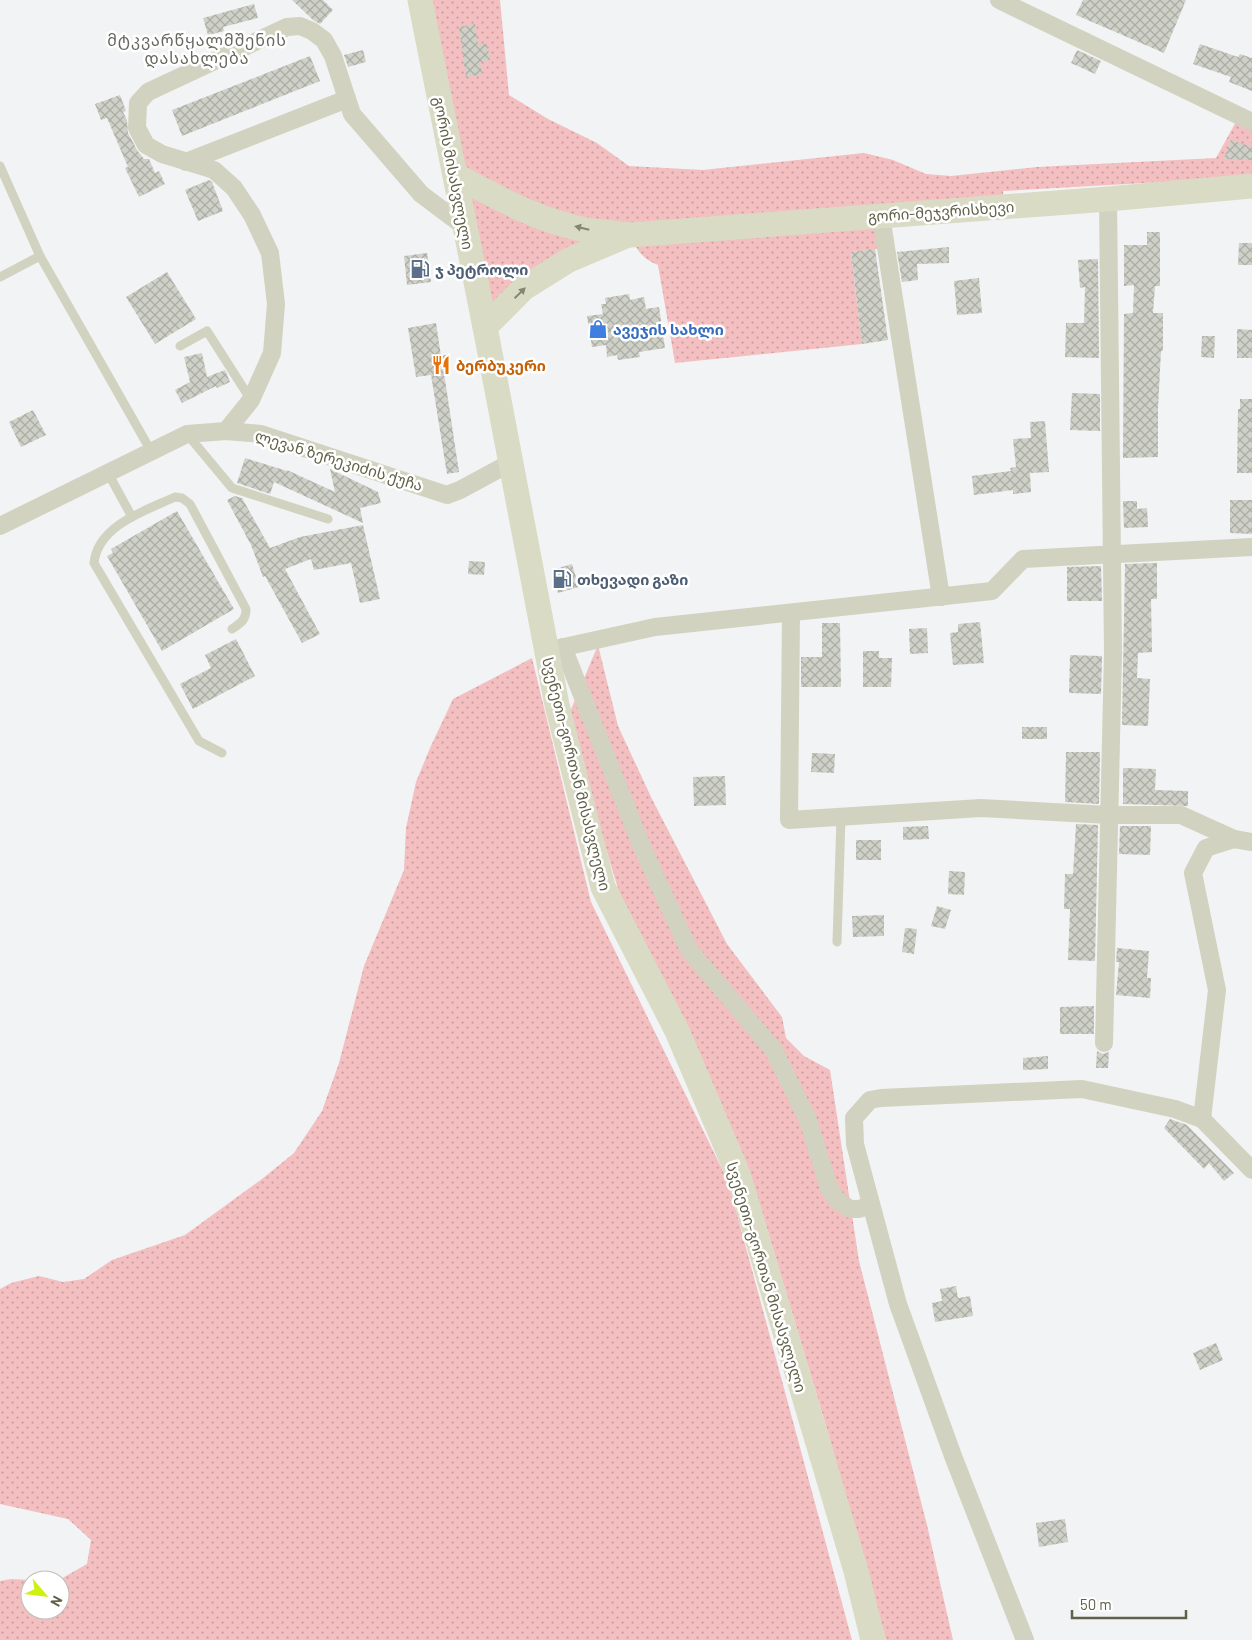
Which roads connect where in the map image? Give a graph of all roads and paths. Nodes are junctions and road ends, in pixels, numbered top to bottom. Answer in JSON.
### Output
{"nodes":[{"id":1,"x":420,"y":0,"type":"edge"},
{"id":2,"x":999,"y":0,"type":"edge"},
{"id":3,"x":347,"y":99,"type":"junction"},
{"id":4,"x":1252,"y":122,"type":"edge"},
{"id":5,"x":186,"y":162,"type":"junction"},
{"id":6,"x":0,"y":166,"type":"edge"},
{"id":7,"x":455,"y":175,"type":"junction"},
{"id":8,"x":1252,"y":186,"type":"edge"},
{"id":9,"x":1108,"y":198,"type":"junction"},
{"id":10,"x":881,"y":216,"type":"junction"},
{"id":11,"x":465,"y":227,"type":"junction"},
{"id":12,"x":630,"y":235,"type":"junction"},
{"id":13,"x":40,"y":256,"type":"junction"},
{"id":14,"x":0,"y":277,"type":"edge"},
{"id":15,"x":485,"y":327,"type":"junction"},
{"id":16,"x":180,"y":346,"type":"dead end"},
{"id":17,"x":251,"y":400,"type":"junction"},
{"id":18,"x":226,"y":431,"type":"junction"},
{"id":19,"x":187,"y":434,"type":"junction"},
{"id":20,"x":151,"y":451,"type":"junction"},
{"id":21,"x":510,"y":463,"type":"junction"},
{"id":22,"x":108,"y":473,"type":"junction"},
{"id":23,"x":132,"y":517,"type":"junction"},
{"id":24,"x":328,"y":519,"type":"dead end"},
{"id":25,"x":2,"y":521,"type":"edge"},
{"id":26,"x":1252,"y":547,"type":"edge"},
{"id":27,"x":1111,"y":554,"type":"junction"},
{"id":28,"x":941,"y":597,"type":"junction"},
{"id":29,"x":791,"y":613,"type":"junction"},
{"id":30,"x":232,"y":629,"type":"dead end"},
{"id":31,"x":554,"y":649,"type":"junction"},
{"id":32,"x":222,"y":754,"type":"dead end"},
{"id":33,"x":1110,"y":815,"type":"junction"},
{"id":34,"x":841,"y":817,"type":"junction"},
{"id":35,"x":1234,"y":839,"type":"junction"},
{"id":36,"x":1252,"y":842,"type":"edge"},
{"id":37,"x":837,"y":942,"type":"dead end"},
{"id":38,"x":1104,"y":1043,"type":"dead end"},
{"id":39,"x":1202,"y":1119,"type":"junction"},
{"id":40,"x":1252,"y":1170,"type":"edge"},
{"id":41,"x":871,"y":1204,"type":"junction"},
{"id":42,"x":873,"y":1640,"type":"edge"},
{"id":43,"x":1025,"y":1640,"type":"edge"}],
"edges":[{"from":1,"to":7,"type":"main road","name":"გორის მისასვლელი"},
{"from":2,"to":4,"type":"street"},
{"from":3,"to":5,"type":"street"},
{"from":3,"to":5,"type":"street"},
{"from":3,"to":11,"type":"street"},
{"from":5,"to":17,"type":"street"},
{"from":6,"to":13,"type":"lane"},
{"from":7,"to":11,"type":"main road","name":"გორის მისასვლელი"},
{"from":12,"to":7,"type":"main road","name":"გორი-მეჯვრისხევი","one_way":true},
{"from":8,"to":9,"type":"main road","name":"გორი-მეჯვრისხევი"},
{"from":9,"to":10,"type":"main road","name":"გორი-მეჯვრისხევი"},
{"from":9,"to":27,"type":"street"},
{"from":10,"to":12,"type":"main road","name":"გორი-მეჯვრისხევი"},
{"from":10,"to":28,"type":"street"},
{"from":11,"to":15,"type":"main road","name":"გორის მისასვლელი"},
{"from":15,"to":12,"type":"main road","name":"გორი-მეჯვრისხევი","one_way":true},
{"from":13,"to":14,"type":"lane"},
{"from":13,"to":20,"type":"lane"},
{"from":15,"to":21,"type":"main road","name":"გორის მისასვლელი"},
{"from":16,"to":17,"type":"lane"},
{"from":17,"to":18,"type":"street"},
{"from":18,"to":19,"type":"street","name":"ლევან ზერეკიძის ქუჩა"},
{"from":18,"to":21,"type":"street","name":"ლევან ზერეკიძის ქუჩა"},
{"from":19,"to":20,"type":"street","name":"ლევან ზერეკიძის ქუჩა"},
{"from":19,"to":24,"type":"lane"},
{"from":20,"to":22,"type":"street","name":"ლევან ზერეკიძის ქუჩა"},
{"from":21,"to":31,"type":"main road","name":"სვენეთი-გორთან მისასვლელი"},
{"from":22,"to":23,"type":"lane"},
{"from":22,"to":25,"type":"street","name":"ლევან ზერეკიძის ქუჩა"},
{"from":23,"to":30,"type":"lane"},
{"from":23,"to":32,"type":"lane"},
{"from":26,"to":27,"type":"street"},
{"from":27,"to":28,"type":"street"},
{"from":27,"to":33,"type":"street"},
{"from":28,"to":29,"type":"street"},
{"from":29,"to":31,"type":"street"},
{"from":29,"to":34,"type":"street"},
{"from":31,"to":41,"type":"street"},
{"from":31,"to":42,"type":"main road","name":"სვენეთი-გორთან მისასვლელი"},
{"from":33,"to":34,"type":"street"},
{"from":33,"to":35,"type":"street"},
{"from":33,"to":38,"type":"street"},
{"from":34,"to":37,"type":"lane"},
{"from":35,"to":36,"type":"street"},
{"from":35,"to":39,"type":"street"},
{"from":39,"to":40,"type":"street"},
{"from":39,"to":41,"type":"street"},
{"from":41,"to":43,"type":"street"}]}
